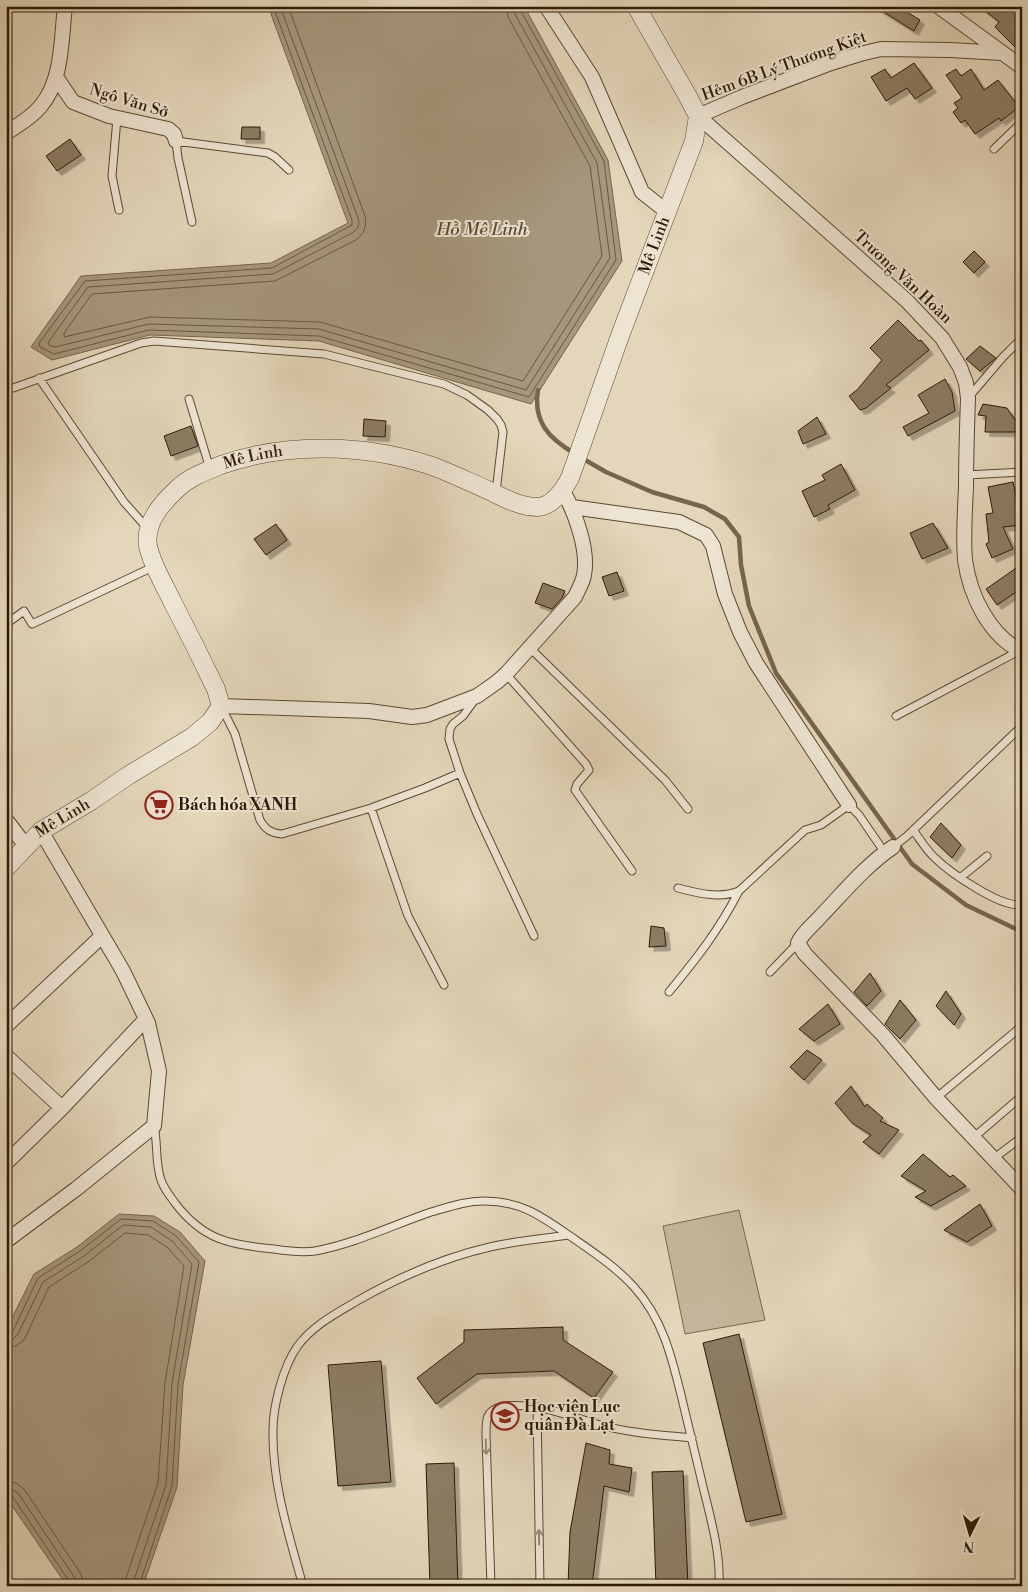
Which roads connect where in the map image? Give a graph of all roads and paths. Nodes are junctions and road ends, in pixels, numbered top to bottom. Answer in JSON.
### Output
{"nodes":[{"id":1,"x":65,"y":6,"type":"edge"},
{"id":2,"x":546,"y":6,"type":"edge"},
{"id":3,"x":636,"y":6,"type":"edge"},
{"id":4,"x":938,"y":6,"type":"edge"},
{"id":5,"x":1002,"y":53,"type":"junction"},
{"id":6,"x":1022,"y":67,"type":"edge"},
{"id":7,"x":56,"y":77,"type":"junction"},
{"id":8,"x":698,"y":116,"type":"junction"},
{"id":9,"x":117,"y":118,"type":"junction"},
{"id":10,"x":1022,"y":122,"type":"edge"},
{"id":11,"x":6,"y":133,"type":"edge"},
{"id":12,"x":176,"y":141,"type":"junction"},
{"id":13,"x":994,"y":149,"type":"dead end"},
{"id":14,"x":289,"y":170,"type":"dead end"},
{"id":15,"x":119,"y":210,"type":"dead end"},
{"id":16,"x":666,"y":211,"type":"junction"},
{"id":17,"x":192,"y":222,"type":"dead end"},
{"id":18,"x":1022,"y":338,"type":"edge"},
{"id":19,"x":39,"y":378,"type":"junction"},
{"id":20,"x":13,"y":388,"type":"dead end"},
{"id":21,"x":189,"y":398,"type":"dead end"},
{"id":22,"x":968,"y":398,"type":"junction"},
{"id":23,"x":210,"y":469,"type":"junction"},
{"id":24,"x":1022,"y":472,"type":"edge"},
{"id":25,"x":966,"y":475,"type":"junction"},
{"id":26,"x":567,"y":484,"type":"junction"},
{"id":27,"x":496,"y":494,"type":"junction"},
{"id":28,"x":572,"y":507,"type":"junction"},
{"id":29,"x":150,"y":531,"type":"junction"},
{"id":30,"x":155,"y":566,"type":"junction"},
{"id":31,"x":6,"y":624,"type":"edge"},
{"id":32,"x":530,"y":648,"type":"junction"},
{"id":33,"x":1020,"y":651,"type":"edge"},
{"id":34,"x":506,"y":674,"type":"junction"},
{"id":35,"x":477,"y":696,"type":"junction"},
{"id":36,"x":221,"y":706,"type":"junction"},
{"id":37,"x":896,"y":716,"type":"dead end"},
{"id":38,"x":1022,"y":726,"type":"edge"},
{"id":39,"x":460,"y":773,"type":"junction"},
{"id":40,"x":849,"y":804,"type":"junction"},
{"id":41,"x":372,"y":808,"type":"junction"},
{"id":42,"x":688,"y":809,"type":"dead end"},
{"id":43,"x":6,"y":820,"type":"edge"},
{"id":44,"x":41,"y":831,"type":"junction"},
{"id":45,"x":910,"y":833,"type":"junction"},
{"id":46,"x":26,"y":846,"type":"junction"},
{"id":47,"x":889,"y":850,"type":"junction"},
{"id":48,"x":987,"y":856,"type":"dead end"},
{"id":49,"x":6,"y":868,"type":"edge"},
{"id":50,"x":632,"y":871,"type":"dead end"},
{"id":51,"x":960,"y":878,"type":"junction"},
{"id":52,"x":678,"y":888,"type":"dead end"},
{"id":53,"x":738,"y":892,"type":"junction"},
{"id":54,"x":1022,"y":904,"type":"edge"},
{"id":55,"x":102,"y":936,"type":"junction"},
{"id":56,"x":534,"y":936,"type":"dead end"},
{"id":57,"x":798,"y":943,"type":"junction"},
{"id":58,"x":770,"y":972,"type":"dead end"},
{"id":59,"x":444,"y":985,"type":"dead end"},
{"id":60,"x":669,"y":992,"type":"dead end"},
{"id":61,"x":146,"y":1019,"type":"junction"},
{"id":62,"x":6,"y":1026,"type":"edge"},
{"id":63,"x":1022,"y":1026,"type":"edge"},
{"id":64,"x":6,"y":1056,"type":"edge"},
{"id":65,"x":1022,"y":1096,"type":"edge"},
{"id":66,"x":936,"y":1098,"type":"junction"},
{"id":67,"x":62,"y":1108,"type":"junction"},
{"id":68,"x":154,"y":1126,"type":"junction"},
{"id":69,"x":1022,"y":1137,"type":"edge"},
{"id":70,"x":973,"y":1138,"type":"junction"},
{"id":71,"x":994,"y":1159,"type":"junction"},
{"id":72,"x":6,"y":1163,"type":"edge"},
{"id":73,"x":1022,"y":1189,"type":"edge"},
{"id":74,"x":568,"y":1235,"type":"junction"},
{"id":75,"x":6,"y":1241,"type":"edge"},
{"id":76,"x":537,"y":1407,"type":"junction"},
{"id":77,"x":692,"y":1438,"type":"junction"},
{"id":78,"x":303,"y":1586,"type":"edge"},
{"id":79,"x":491,"y":1586,"type":"edge"},
{"id":80,"x":540,"y":1586,"type":"edge"},
{"id":81,"x":719,"y":1586,"type":"edge"}],
"edges":[{"from":1,"to":7,"type":"street"},
{"from":2,"to":16,"type":"street"},
{"from":3,"to":8,"type":"street"},
{"from":4,"to":5,"type":"street"},
{"from":5,"to":6,"type":"street"},
{"from":5,"to":8,"type":"street","name":"Hẻm 6B Lý Thương Kiệt"},
{"from":7,"to":9,"type":"street","name":"Ngô Văn Sở"},
{"from":7,"to":11,"type":"street"},
{"from":8,"to":16,"type":"street","name":"Mê Linh"},
{"from":8,"to":22,"type":"street","name":"Trương Văn Hoàn"},
{"from":9,"to":12,"type":"street","name":"Ngô Văn Sở"},
{"from":9,"to":15,"type":"lane"},
{"from":10,"to":13,"type":"lane"},
{"from":12,"to":14,"type":"lane"},
{"from":12,"to":17,"type":"lane","name":"Ngô Văn Sở"},
{"from":16,"to":26,"type":"street","name":"Mê Linh"},
{"from":18,"to":22,"type":"lane"},
{"from":19,"to":20,"type":"lane"},
{"from":19,"to":27,"type":"lane"},
{"from":19,"to":29,"type":"lane"},
{"from":21,"to":23,"type":"lane"},
{"from":22,"to":25,"type":"street","name":"Trương Văn Hoàn"},
{"from":23,"to":27,"type":"street","name":"Mê Linh"},
{"from":23,"to":29,"type":"street","name":"Mê Linh"},
{"from":24,"to":25,"type":"lane"},
{"from":25,"to":33,"type":"street","name":"Trương Văn Hoàn"},
{"from":26,"to":27,"type":"street","name":"Mê Linh"},
{"from":26,"to":28,"type":"street"},
{"from":28,"to":32,"type":"street"},
{"from":28,"to":40,"type":"street"},
{"from":29,"to":30,"type":"street","name":"Mê Linh"},
{"from":30,"to":31,"type":"lane"},
{"from":30,"to":36,"type":"street","name":"Mê Linh"},
{"from":32,"to":34,"type":"street"},
{"from":32,"to":42,"type":"lane"},
{"from":33,"to":37,"type":"lane"},
{"from":34,"to":35,"type":"street"},
{"from":34,"to":50,"type":"lane"},
{"from":35,"to":36,"type":"street"},
{"from":35,"to":39,"type":"lane"},
{"from":36,"to":41,"type":"lane"},
{"from":36,"to":44,"type":"street","name":"Mê Linh"},
{"from":38,"to":45,"type":"lane"},
{"from":39,"to":41,"type":"lane"},
{"from":39,"to":56,"type":"lane"},
{"from":40,"to":47,"type":"lane"},
{"from":40,"to":53,"type":"lane"},
{"from":41,"to":59,"type":"lane"},
{"from":43,"to":46,"type":"street"},
{"from":44,"to":46,"type":"street","name":"Mê Linh"},
{"from":44,"to":55,"type":"street"},
{"from":45,"to":47,"type":"lane"},
{"from":45,"to":51,"type":"lane"},
{"from":46,"to":49,"type":"street","name":"Mê Linh"},
{"from":47,"to":57,"type":"street"},
{"from":48,"to":51,"type":"lane"},
{"from":51,"to":54,"type":"lane"},
{"from":52,"to":53,"type":"lane"},
{"from":53,"to":60,"type":"lane"},
{"from":55,"to":61,"type":"street"},
{"from":55,"to":62,"type":"street"},
{"from":57,"to":58,"type":"lane"},
{"from":57,"to":66,"type":"street"},
{"from":61,"to":67,"type":"street"},
{"from":61,"to":68,"type":"street"},
{"from":63,"to":66,"type":"lane"},
{"from":64,"to":67,"type":"street"},
{"from":65,"to":70,"type":"lane"},
{"from":66,"to":70,"type":"street"},
{"from":67,"to":72,"type":"street"},
{"from":68,"to":74,"type":"lane"},
{"from":68,"to":75,"type":"street"},
{"from":69,"to":71,"type":"lane"},
{"from":70,"to":71,"type":"street"},
{"from":71,"to":73,"type":"street"},
{"from":74,"to":77,"type":"lane"},
{"from":74,"to":78,"type":"lane"},
{"from":76,"to":77,"type":"lane"},
{"from":76,"to":79,"type":"lane","one_way":true},
{"from":80,"to":76,"type":"lane","one_way":true},
{"from":77,"to":81,"type":"lane"}]}
